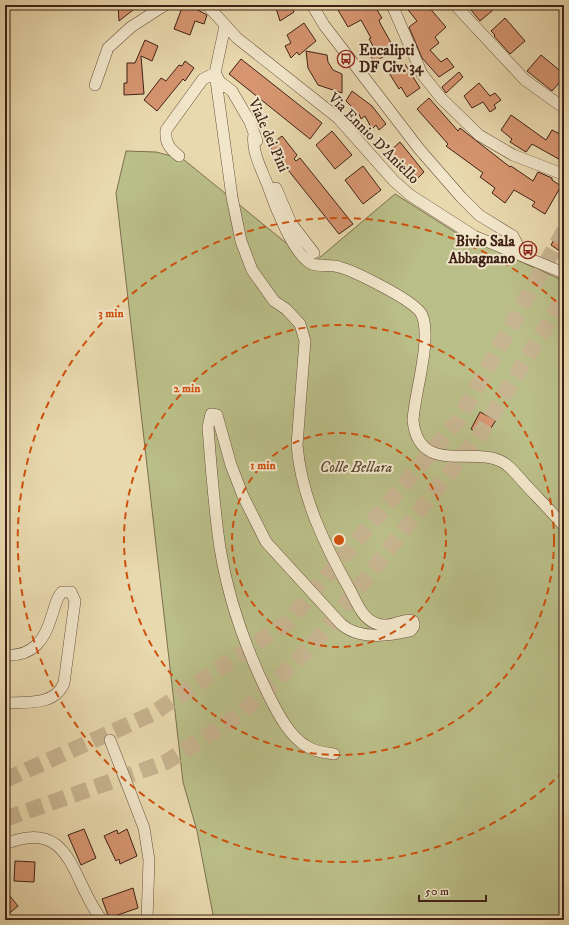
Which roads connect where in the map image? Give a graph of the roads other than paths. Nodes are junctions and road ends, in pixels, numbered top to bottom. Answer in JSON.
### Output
{"nodes":[{"id":1,"x":165,"y":5,"type":"edge"},
{"id":2,"x":207,"y":5,"type":"edge"},
{"id":3,"x":312,"y":5,"type":"edge"},
{"id":4,"x":392,"y":5,"type":"edge"},
{"id":5,"x":455,"y":5,"type":"edge"},
{"id":6,"x":225,"y":26,"type":"junction"},
{"id":7,"x":215,"y":74,"type":"junction"},
{"id":8,"x":95,"y":85,"type":"dead end"},
{"id":9,"x":564,"y":108,"type":"edge"},
{"id":10,"x":254,"y":134,"type":"junction"},
{"id":11,"x":179,"y":156,"type":"dead end"},
{"id":12,"x":560,"y":172,"type":"dead end"},
{"id":13,"x":314,"y":253,"type":"dead end"},
{"id":14,"x":518,"y":254,"type":"junction"},
{"id":15,"x":564,"y":273,"type":"edge"},
{"id":16,"x":564,"y":526,"type":"edge"},
{"id":17,"x":5,"y":655,"type":"edge"},
{"id":18,"x":5,"y":703,"type":"edge"},
{"id":19,"x":110,"y":740,"type":"dead end"},
{"id":20,"x":334,"y":754,"type":"dead end"},
{"id":21,"x":5,"y":844,"type":"edge"},
{"id":22,"x":102,"y":920,"type":"edge"},
{"id":23,"x":147,"y":920,"type":"edge"}],
"edges":[{"from":1,"to":8,"type":"street"},
{"from":2,"to":6,"type":"street","name":"Via Ennio D'Aniello"},
{"from":3,"to":14,"type":"street"},
{"from":4,"to":12,"type":"street"},
{"from":5,"to":9,"type":"street"},
{"from":6,"to":7,"type":"street"},
{"from":6,"to":14,"type":"street","name":"Via Ennio D'Aniello"},
{"from":7,"to":10,"type":"street","name":"Viale dei Pini"},
{"from":7,"to":11,"type":"street"},
{"from":7,"to":20,"type":"street"},
{"from":10,"to":13,"type":"street","name":"Viale dei Pini"},
{"from":10,"to":16,"type":"street"},
{"from":14,"to":15,"type":"street","name":"Via Ennio D'Aniello"},
{"from":17,"to":18,"type":"street"},
{"from":19,"to":23,"type":"street"},
{"from":21,"to":22,"type":"street"}]}
